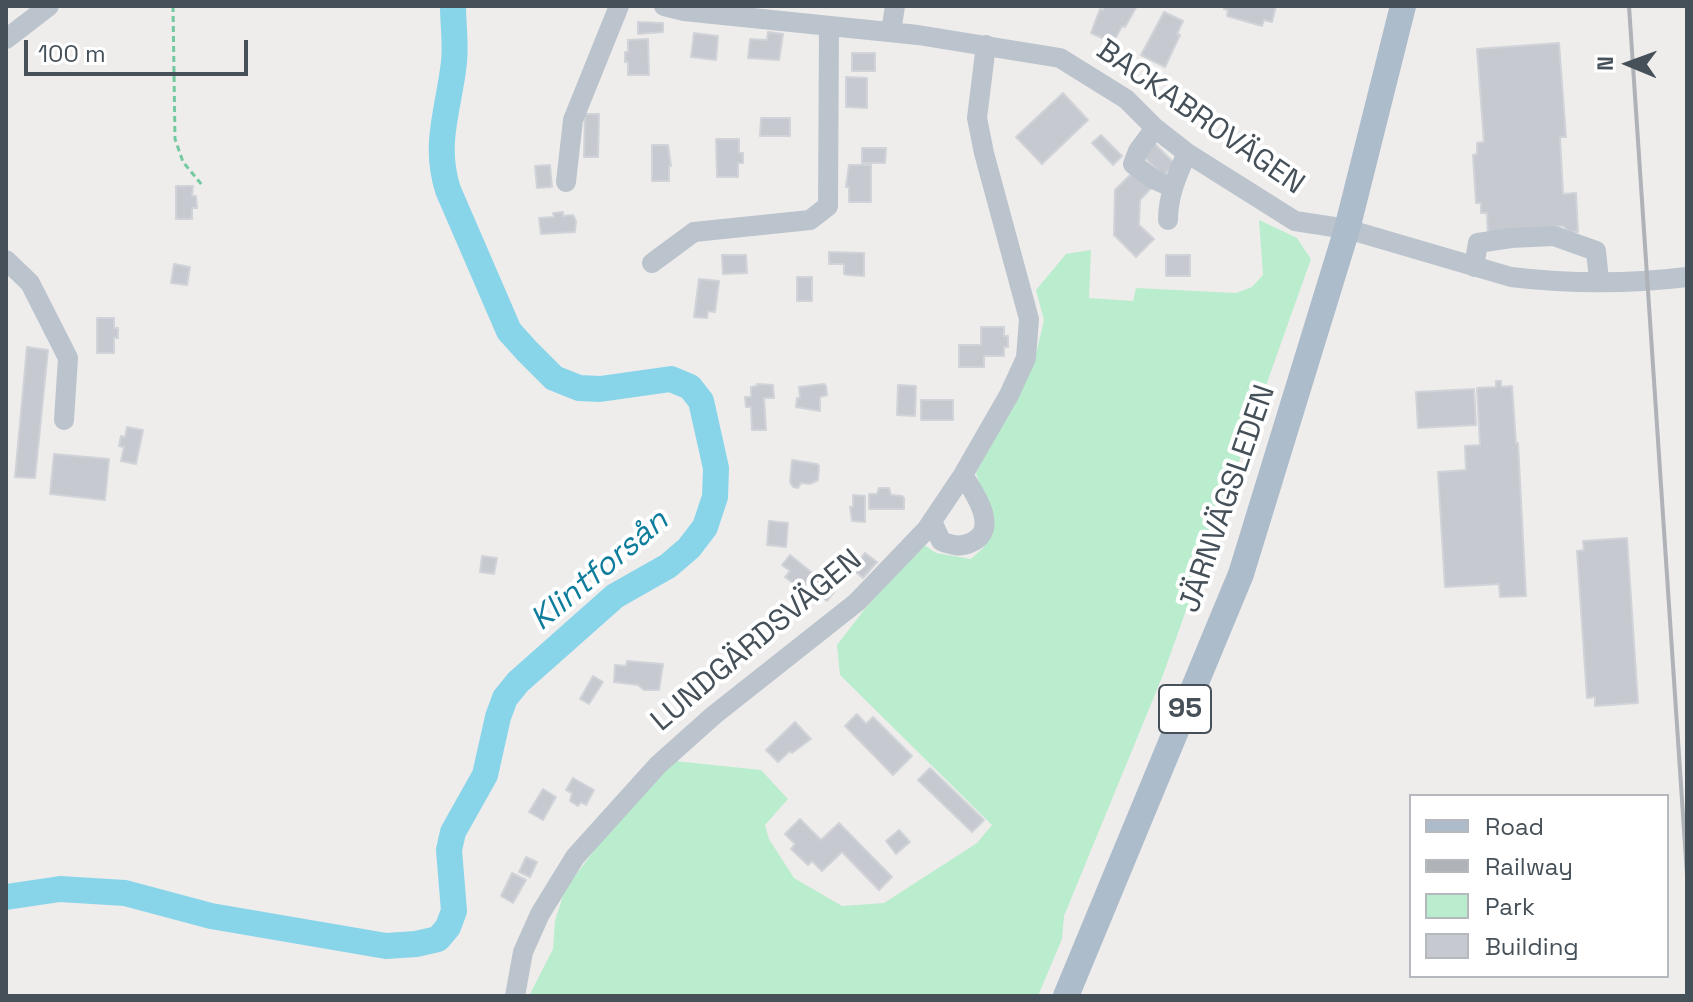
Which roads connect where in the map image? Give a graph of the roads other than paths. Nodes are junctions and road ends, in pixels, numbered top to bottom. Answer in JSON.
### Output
{"nodes":[{"id":1,"x":49,"y":6,"type":"edge"},
{"id":2,"x":619,"y":6,"type":"edge"},
{"id":3,"x":664,"y":6,"type":"edge"},
{"id":4,"x":895,"y":6,"type":"edge"},
{"id":5,"x":1403,"y":6,"type":"edge"},
{"id":6,"x":714,"y":10,"type":"edge"},
{"id":7,"x":829,"y":27,"type":"junction"},
{"id":8,"x":891,"y":32,"type":"junction"},
{"id":9,"x":6,"y":39,"type":"edge"},
{"id":10,"x":986,"y":45,"type":"junction"},
{"id":11,"x":1155,"y":128,"type":"junction"},
{"id":12,"x":1187,"y":153,"type":"junction"},
{"id":13,"x":566,"y":182,"type":"dead end"},
{"id":14,"x":1173,"y":188,"type":"junction"},
{"id":15,"x":1168,"y":220,"type":"dead end"},
{"id":16,"x":1347,"y":229,"type":"junction"},
{"id":17,"x":6,"y":260,"type":"edge"},
{"id":18,"x":652,"y":263,"type":"dead end"},
{"id":19,"x":1474,"y":267,"type":"junction"},
{"id":20,"x":1687,"y":277,"type":"edge"},
{"id":21,"x":1599,"y":280,"type":"junction"},
{"id":22,"x":64,"y":420,"type":"dead end"},
{"id":23,"x":963,"y":475,"type":"junction"},
{"id":24,"x":932,"y":521,"type":"junction"},
{"id":25,"x":515,"y":996,"type":"edge"},
{"id":26,"x":1066,"y":996,"type":"edge"}],
"edges":[{"from":1,"to":9,"type":"street"},
{"from":2,"to":13,"type":"street"},
{"from":3,"to":6,"type":"street","name":"BACKABROVÄGEN"},
{"from":4,"to":8,"type":"street"},
{"from":5,"to":16,"type":"main road","name":"JÄRNVÄGSLEDEN","number":"95"},
{"from":6,"to":7,"type":"street","name":"BACKABROVÄGEN"},
{"from":7,"to":8,"type":"street","name":"BACKABROVÄGEN"},
{"from":7,"to":18,"type":"street"},
{"from":8,"to":10,"type":"street","name":"BACKABROVÄGEN"},
{"from":10,"to":11,"type":"street","name":"BACKABROVÄGEN"},
{"from":10,"to":23,"type":"street","name":"LUNDGÄRDSVÄGEN"},
{"from":11,"to":12,"type":"street","name":"BACKABROVÄGEN"},
{"from":11,"to":14,"type":"street"},
{"from":12,"to":14,"type":"street"},
{"from":12,"to":16,"type":"street","name":"BACKABROVÄGEN"},
{"from":14,"to":15,"type":"street"},
{"from":16,"to":19,"type":"street","name":"BACKABROVÄGEN"},
{"from":16,"to":26,"type":"main road","name":"JÄRNVÄGSLEDEN","number":"95"},
{"from":17,"to":22,"type":"street"},
{"from":19,"to":21,"type":"street","name":"BACKABROVÄGEN"},
{"from":19,"to":21,"type":"street"},
{"from":20,"to":21,"type":"street","name":"BACKABROVÄGEN"},
{"from":23,"to":24,"type":"street","name":"LUNDGÄRDSVÄGEN"},
{"from":23,"to":24,"type":"street"},
{"from":24,"to":25,"type":"street","name":"LUNDGÄRDSVÄGEN"}]}
